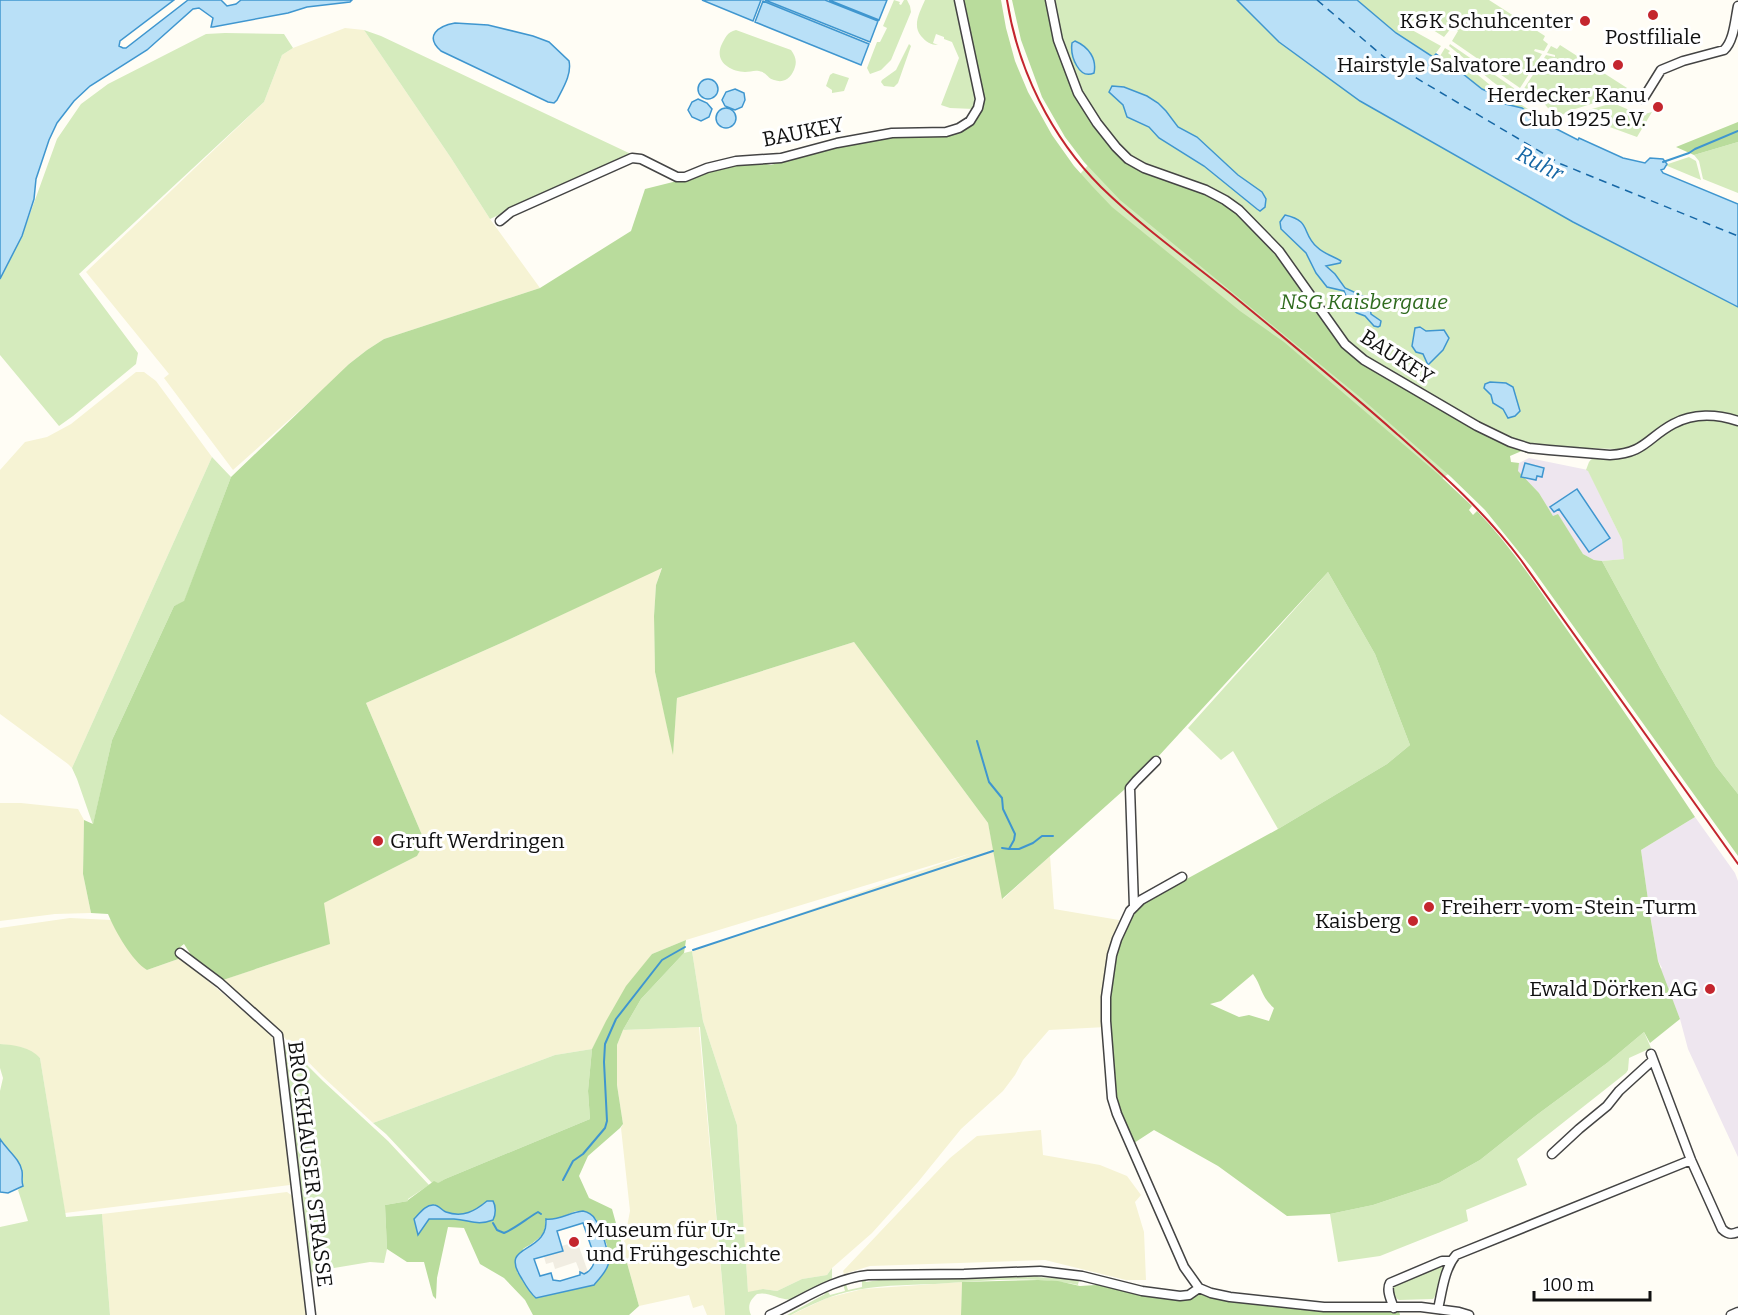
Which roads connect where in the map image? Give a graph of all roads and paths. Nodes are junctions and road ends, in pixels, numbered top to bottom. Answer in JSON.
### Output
{"nodes":[{"id":1,"x":959,"y":0,"type":"edge"},
{"id":2,"x":1050,"y":0,"type":"edge"},
{"id":3,"x":1738,"y":6,"type":"edge"},
{"id":4,"x":1643,"y":99,"type":"dead end"},
{"id":5,"x":500,"y":221,"type":"dead end"},
{"id":6,"x":1738,"y":422,"type":"edge"},
{"id":7,"x":1156,"y":761,"type":"dead end"},
{"id":8,"x":1182,"y":877,"type":"dead end"},
{"id":9,"x":1134,"y":907,"type":"junction"},
{"id":10,"x":180,"y":953,"type":"dead end"},
{"id":11,"x":1552,"y":1154,"type":"dead end"},
{"id":12,"x":1691,"y":1160,"type":"junction"},
{"id":13,"x":1736,"y":1233,"type":"edge"},
{"id":14,"x":1451,"y":1261,"type":"junction"},
{"id":15,"x":1199,"y":1288,"type":"junction"},
{"id":16,"x":1394,"y":1308,"type":"junction"},
{"id":17,"x":1438,"y":1309,"type":"junction"},
{"id":18,"x":1738,"y":1312,"type":"edge"},
{"id":19,"x":311,"y":1315,"type":"edge"},
{"id":20,"x":770,"y":1315,"type":"edge"},
{"id":21,"x":1469,"y":1315,"type":"edge"},
{"id":22,"x":1731,"y":1315,"type":"edge"}],
"edges":[{"from":1,"to":5,"type":"street","name":"BAUKEY"},
{"from":2,"to":6,"type":"street","name":"BAUKEY"},
{"from":3,"to":4,"type":"street"},
{"from":7,"to":9,"type":"street"},
{"from":8,"to":9,"type":"street"},
{"from":9,"to":15,"type":"street"},
{"from":10,"to":19,"type":"street","name":"BROCKHAUSER STRASSE"},
{"from":11,"to":12,"type":"street"},
{"from":12,"to":13,"type":"street"},
{"from":12,"to":14,"type":"street"},
{"from":14,"to":16,"type":"street"},
{"from":14,"to":17,"type":"street"},
{"from":15,"to":16,"type":"street"},
{"from":15,"to":20,"type":"street"},
{"from":16,"to":17,"type":"street"},
{"from":17,"to":21,"type":"street"},
{"from":18,"to":22,"type":"street"}]}
